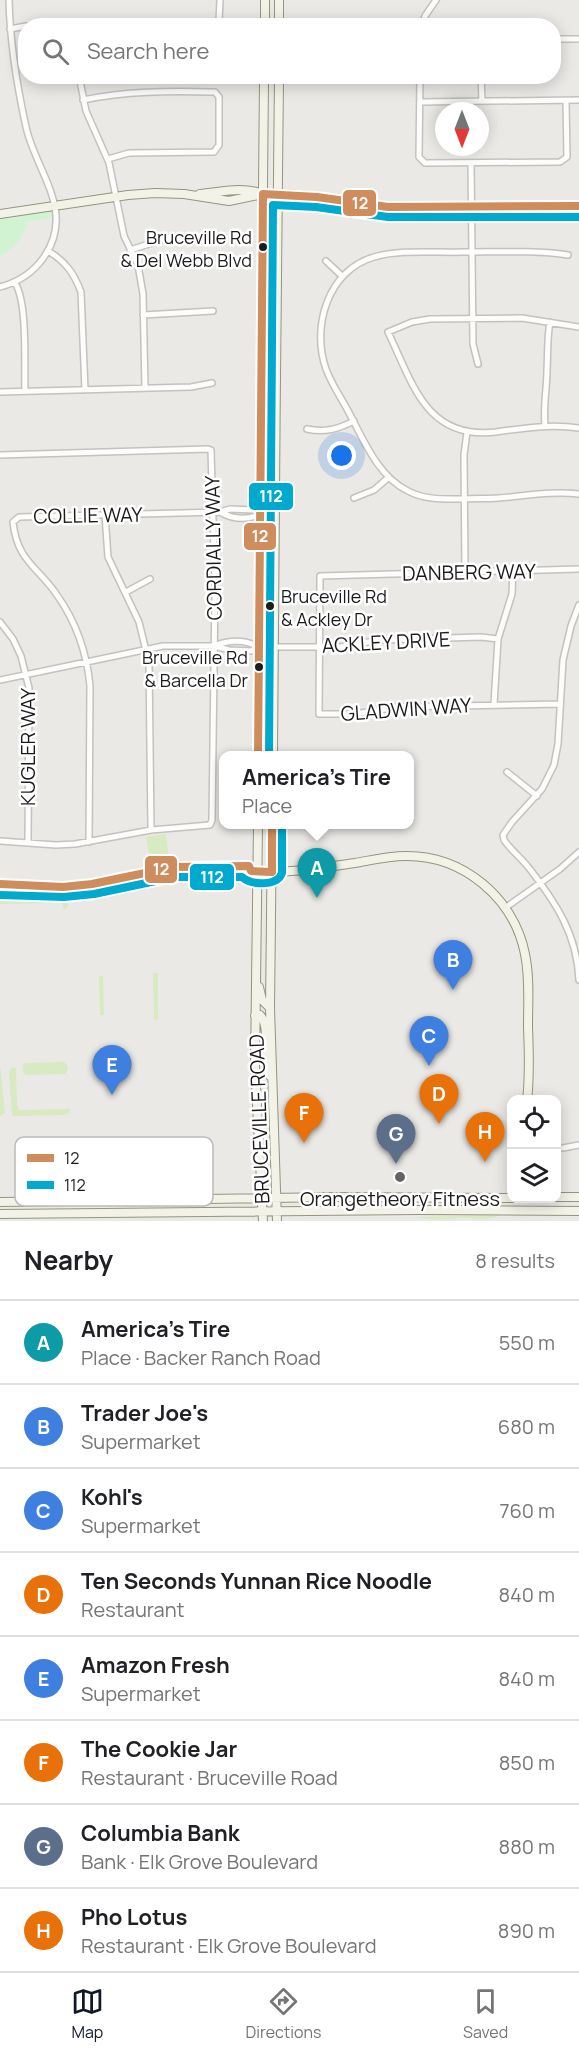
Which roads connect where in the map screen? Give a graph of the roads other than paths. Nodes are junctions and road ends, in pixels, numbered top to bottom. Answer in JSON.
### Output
{"nodes":[{"id":1,"x":9,"y":0,"type":"edge"},
{"id":2,"x":220,"y":0,"type":"edge"},
{"id":3,"x":265,"y":0,"type":"edge"},
{"id":4,"x":279,"y":0,"type":"edge"},
{"id":5,"x":436,"y":0,"type":"edge"},
{"id":6,"x":219,"y":18,"type":"edge"},
{"id":7,"x":265,"y":18,"type":"edge"},
{"id":8,"x":279,"y":18,"type":"edge"},
{"id":9,"x":425,"y":18,"type":"edge"},
{"id":10,"x":18,"y":28,"type":"edge"},
{"id":11,"x":10,"y":29,"type":"junction"},
{"id":12,"x":561,"y":39,"type":"edge"},
{"id":13,"x":579,"y":39,"type":"edge"},
{"id":14,"x":80,"y":84,"type":"edge"},
{"id":15,"x":264,"y":84,"type":"edge"},
{"id":16,"x":279,"y":84,"type":"edge"},
{"id":17,"x":420,"y":84,"type":"edge"},
{"id":18,"x":481,"y":84,"type":"edge"},
{"id":19,"x":83,"y":100,"type":"junction"},
{"id":20,"x":579,"y":100,"type":"edge"},
{"id":21,"x":482,"y":101,"type":"junction"},
{"id":22,"x":566,"y":101,"type":"junction"},
{"id":23,"x":420,"y":102,"type":"junction"},
{"id":24,"x":108,"y":159,"type":"junction"},
{"id":25,"x":471,"y":163,"type":"junction"},
{"id":26,"x":263,"y":194,"type":"junction"},
{"id":27,"x":279,"y":194,"type":"junction"},
{"id":28,"x":116,"y":196,"type":"junction"},
{"id":29,"x":579,"y":206,"type":"edge"},
{"id":30,"x":56,"y":207,"type":"junction"},
{"id":31,"x":472,"y":207,"type":"junction"},
{"id":32,"x":0,"y":214,"type":"edge"},
{"id":33,"x":212,"y":241,"type":"dead end"},
{"id":34,"x":130,"y":249,"type":"junction"},
{"id":35,"x":48,"y":251,"type":"junction"},
{"id":36,"x":472,"y":252,"type":"junction"},
{"id":37,"x":568,"y":255,"type":"dead end"},
{"id":38,"x":326,"y":261,"type":"dead end"},
{"id":39,"x":342,"y":276,"type":"junction"},
{"id":40,"x":15,"y":283,"type":"junction"},
{"id":41,"x":0,"y":287,"type":"edge"},
{"id":42,"x":213,"y":312,"type":"dead end"},
{"id":43,"x":143,"y":315,"type":"junction"},
{"id":44,"x":473,"y":319,"type":"junction"},
{"id":45,"x":550,"y":322,"type":"junction"},
{"id":46,"x":579,"y":327,"type":"edge"},
{"id":47,"x":478,"y":364,"type":"dead end"},
{"id":48,"x":212,"y":382,"type":"dead end"},
{"id":49,"x":145,"y":388,"type":"junction"},
{"id":50,"x":84,"y":390,"type":"junction"},
{"id":51,"x":25,"y":391,"type":"junction"},
{"id":52,"x":0,"y":392,"type":"edge"},
{"id":53,"x":354,"y":421,"type":"junction"},
{"id":54,"x":545,"y":426,"type":"junction"},
{"id":55,"x":579,"y":428,"type":"edge"},
{"id":56,"x":307,"y":429,"type":"dead end"},
{"id":57,"x":467,"y":432,"type":"junction"},
{"id":58,"x":0,"y":455,"type":"edge"},
{"id":59,"x":389,"y":477,"type":"junction"},
{"id":60,"x":579,"y":494,"type":"edge"},
{"id":61,"x":354,"y":498,"type":"dead end"},
{"id":62,"x":464,"y":498,"type":"junction"},
{"id":63,"x":217,"y":512,"type":"junction"},
{"id":64,"x":105,"y":515,"type":"junction"},
{"id":65,"x":259,"y":515,"type":"junction"},
{"id":66,"x":579,"y":570,"type":"edge"},
{"id":67,"x":274,"y":571,"type":"junction"},
{"id":68,"x":513,"y":571,"type":"junction"},
{"id":69,"x":465,"y":572,"type":"junction"},
{"id":70,"x":150,"y":579,"type":"dead end"},
{"id":71,"x":126,"y":591,"type":"junction"},
{"id":72,"x":579,"y":605,"type":"edge"},
{"id":73,"x":0,"y":622,"type":"edge"},
{"id":74,"x":498,"y":639,"type":"junction"},
{"id":75,"x":214,"y":646,"type":"junction"},
{"id":76,"x":320,"y":646,"type":"junction"},
{"id":77,"x":258,"y":647,"type":"junction"},
{"id":78,"x":273,"y":647,"type":"junction"},
{"id":79,"x":146,"y":649,"type":"junction"},
{"id":80,"x":86,"y":661,"type":"junction"},
{"id":81,"x":26,"y":675,"type":"junction"},
{"id":82,"x":0,"y":680,"type":"edge"},
{"id":83,"x":494,"y":704,"type":"junction"},
{"id":84,"x":560,"y":704,"type":"junction"},
{"id":85,"x":273,"y":705,"type":"junction"},
{"id":86,"x":258,"y":751,"type":"edge"},
{"id":87,"x":273,"y":751,"type":"edge"},
{"id":88,"x":507,"y":772,"type":"dead end"},
{"id":89,"x":537,"y":796,"type":"junction"},
{"id":90,"x":258,"y":829,"type":"edge"},
{"id":91,"x":272,"y":829,"type":"edge"},
{"id":92,"x":151,"y":830,"type":"junction"},
{"id":93,"x":0,"y":842,"type":"edge"},
{"id":94,"x":89,"y":842,"type":"junction"},
{"id":95,"x":28,"y":843,"type":"junction"},
{"id":96,"x":579,"y":852,"type":"edge"},
{"id":97,"x":255,"y":871,"type":"junction"},
{"id":98,"x":272,"y":872,"type":"junction"},
{"id":99,"x":540,"y":883,"type":"junction"},
{"id":100,"x":0,"y":884,"type":"edge"},
{"id":101,"x":506,"y":908,"type":"junction"},
{"id":102,"x":256,"y":944,"type":"junction"},
{"id":103,"x":579,"y":980,"type":"edge"},
{"id":104,"x":270,"y":1008,"type":"junction"},
{"id":105,"x":255,"y":1017,"type":"junction"},
{"id":106,"x":272,"y":1080,"type":"junction"},
{"id":107,"x":527,"y":1095,"type":"edge"},
{"id":108,"x":579,"y":1145,"type":"edge"},
{"id":109,"x":563,"y":1148,"type":"dead end"},
{"id":110,"x":561,"y":1197,"type":"edge"},
{"id":111,"x":579,"y":1197,"type":"edge"},
{"id":112,"x":263,"y":1198,"type":"junction"},
{"id":113,"x":277,"y":1198,"type":"junction"},
{"id":114,"x":507,"y":1198,"type":"edge"},
{"id":115,"x":213,"y":1199,"type":"edge"},
{"id":116,"x":0,"y":1203,"type":"edge"},
{"id":117,"x":15,"y":1203,"type":"edge"},
{"id":118,"x":515,"y":1203,"type":"edge"},
{"id":119,"x":516,"y":1210,"type":"junction"},
{"id":120,"x":278,"y":1211,"type":"junction"},
{"id":121,"x":579,"y":1211,"type":"edge"},
{"id":122,"x":263,"y":1212,"type":"junction"},
{"id":123,"x":6,"y":1216,"type":"edge"},
{"id":124,"x":263,"y":1221,"type":"edge"},
{"id":125,"x":277,"y":1221,"type":"edge"}],
"edges":[{"from":1,"to":11,"type":"street"},
{"from":2,"to":6,"type":"street"},
{"from":3,"to":7,"type":"main road"},
{"from":4,"to":8,"type":"main road"},
{"from":5,"to":9,"type":"street"},
{"from":10,"to":11,"type":"street"},
{"from":11,"to":30,"type":"street"},
{"from":12,"to":13,"type":"street"},
{"from":14,"to":19,"type":"street"},
{"from":15,"to":26,"type":"main road"},
{"from":16,"to":27,"type":"main road"},
{"from":17,"to":23,"type":"street"},
{"from":18,"to":21,"type":"street"},
{"from":19,"to":24,"type":"street"},
{"from":19,"to":24,"type":"street"},
{"from":20,"to":22,"type":"street"},
{"from":21,"to":22,"type":"street"},
{"from":21,"to":23,"type":"street"},
{"from":22,"to":25,"type":"street"},
{"from":23,"to":25,"type":"street"},
{"from":24,"to":28,"type":"street"},
{"from":25,"to":31,"type":"street"},
{"from":26,"to":27,"type":"main road"},
{"from":26,"to":28,"type":"main road"},
{"from":26,"to":65,"type":"main road"},
{"from":27,"to":31,"type":"main road"},
{"from":27,"to":67,"type":"main road"},
{"from":28,"to":30,"type":"main road"},
{"from":28,"to":34,"type":"street"},
{"from":29,"to":31,"type":"main road"},
{"from":30,"to":32,"type":"main road"},
{"from":30,"to":35,"type":"street"},
{"from":31,"to":36,"type":"street"},
{"from":33,"to":34,"type":"street"},
{"from":34,"to":43,"type":"street"},
{"from":35,"to":40,"type":"street"},
{"from":35,"to":50,"type":"street"},
{"from":36,"to":37,"type":"street"},
{"from":36,"to":39,"type":"street"},
{"from":36,"to":44,"type":"street"},
{"from":38,"to":39,"type":"street"},
{"from":39,"to":53,"type":"street"},
{"from":40,"to":41,"type":"street"},
{"from":40,"to":51,"type":"street"},
{"from":42,"to":43,"type":"street"},
{"from":43,"to":49,"type":"street"},
{"from":44,"to":45,"type":"street"},
{"from":44,"to":47,"type":"street"},
{"from":44,"to":57,"type":"street"},
{"from":45,"to":46,"type":"street"},
{"from":45,"to":54,"type":"street"},
{"from":48,"to":49,"type":"street"},
{"from":49,"to":50,"type":"street"},
{"from":50,"to":51,"type":"street"},
{"from":51,"to":52,"type":"street"},
{"from":53,"to":56,"type":"street"},
{"from":53,"to":59,"type":"street"},
{"from":54,"to":55,"type":"street"},
{"from":54,"to":57,"type":"street"},
{"from":57,"to":62,"type":"street"},
{"from":58,"to":63,"type":"street","name":"CORDIALLY WAY"},
{"from":59,"to":61,"type":"street"},
{"from":59,"to":62,"type":"street"},
{"from":60,"to":62,"type":"street"},
{"from":62,"to":69,"type":"street"},
{"from":63,"to":64,"type":"street","name":"COLLIE WAY"},
{"from":63,"to":65,"type":"street","name":"COLLIE WAY"},
{"from":63,"to":75,"type":"street","name":"CORDIALLY WAY"},
{"from":64,"to":71,"type":"street"},
{"from":64,"to":80,"type":"street","name":"COLLIE WAY"},
{"from":65,"to":67,"type":"main road"},
{"from":65,"to":77,"type":"main road"},
{"from":66,"to":68,"type":"street","name":"DANBERG WAY"},
{"from":67,"to":78,"type":"main road"},
{"from":68,"to":69,"type":"street","name":"DANBERG WAY"},
{"from":68,"to":74,"type":"street"},
{"from":69,"to":76,"type":"street","name":"DANBERG WAY"},
{"from":70,"to":71,"type":"street"},
{"from":71,"to":79,"type":"street"},
{"from":72,"to":84,"type":"street"},
{"from":73,"to":81,"type":"street","name":"KUGLER WAY"},
{"from":74,"to":76,"type":"street","name":"ACKLEY DRIVE"},
{"from":74,"to":83,"type":"street"},
{"from":75,"to":77,"type":"street"},
{"from":75,"to":79,"type":"street"},
{"from":75,"to":92,"type":"street","name":"CORDIALLY WAY"},
{"from":76,"to":78,"type":"street","name":"ACKLEY DRIVE"},
{"from":76,"to":83,"type":"street","name":"GLADWIN WAY"},
{"from":77,"to":85,"type":"main road"},
{"from":77,"to":86,"type":"main road"},
{"from":78,"to":85,"type":"main road"},
{"from":79,"to":80,"type":"street"},
{"from":79,"to":92,"type":"street"},
{"from":80,"to":81,"type":"street"},
{"from":80,"to":94,"type":"street","name":"COLLIE WAY"},
{"from":81,"to":82,"type":"street"},
{"from":81,"to":95,"type":"street","name":"KUGLER WAY"},
{"from":83,"to":84,"type":"street","name":"GLADWIN WAY"},
{"from":84,"to":89,"type":"street"},
{"from":85,"to":87,"type":"main road"},
{"from":88,"to":89,"type":"street"},
{"from":89,"to":99,"type":"street"},
{"from":90,"to":97,"type":"main road","name":"BRUCEVILLE ROAD"},
{"from":91,"to":98,"type":"main road","name":"BRUCEVILLE ROAD"},
{"from":92,"to":94,"type":"street","name":"CORDIALLY WAY"},
{"from":93,"to":95,"type":"street","name":"CORDIALLY WAY"},
{"from":94,"to":95,"type":"street","name":"CORDIALLY WAY"},
{"from":96,"to":99,"type":"street"},
{"from":97,"to":98,"type":"main road"},
{"from":97,"to":100,"type":"main road"},
{"from":97,"to":102,"type":"main road","name":"BRUCEVILLE ROAD"},
{"from":98,"to":101,"type":"main road"},
{"from":98,"to":104,"type":"main road","name":"BRUCEVILLE ROAD"},
{"from":99,"to":101,"type":"street"},
{"from":99,"to":103,"type":"street"},
{"from":101,"to":107,"type":"main road"},
{"from":102,"to":104,"type":"main road","name":"BRUCEVILLE ROAD"},
{"from":102,"to":105,"type":"main road","name":"BRUCEVILLE ROAD"},
{"from":104,"to":106,"type":"main road","name":"BRUCEVILLE ROAD"},
{"from":105,"to":106,"type":"main road","name":"BRUCEVILLE ROAD"},
{"from":105,"to":112,"type":"main road","name":"BRUCEVILLE ROAD"},
{"from":106,"to":113,"type":"main road","name":"BRUCEVILLE ROAD"},
{"from":108,"to":109,"type":"street"},
{"from":110,"to":111,"type":"main road"},
{"from":112,"to":113,"type":"main road"},
{"from":112,"to":115,"type":"main road"},
{"from":112,"to":122,"type":"main road","name":"BRUCEVILLE ROAD"},
{"from":113,"to":114,"type":"main road"},
{"from":113,"to":120,"type":"main road","name":"BRUCEVILLE ROAD"},
{"from":116,"to":117,"type":"main road"},
{"from":118,"to":119,"type":"main road"},
{"from":119,"to":120,"type":"main road"},
{"from":119,"to":121,"type":"main road"},
{"from":120,"to":122,"type":"main road"},
{"from":120,"to":125,"type":"main road","name":"BRUCEVILLE ROAD"},
{"from":122,"to":123,"type":"main road"},
{"from":122,"to":124,"type":"main road","name":"BRUCEVILLE ROAD"}]}
